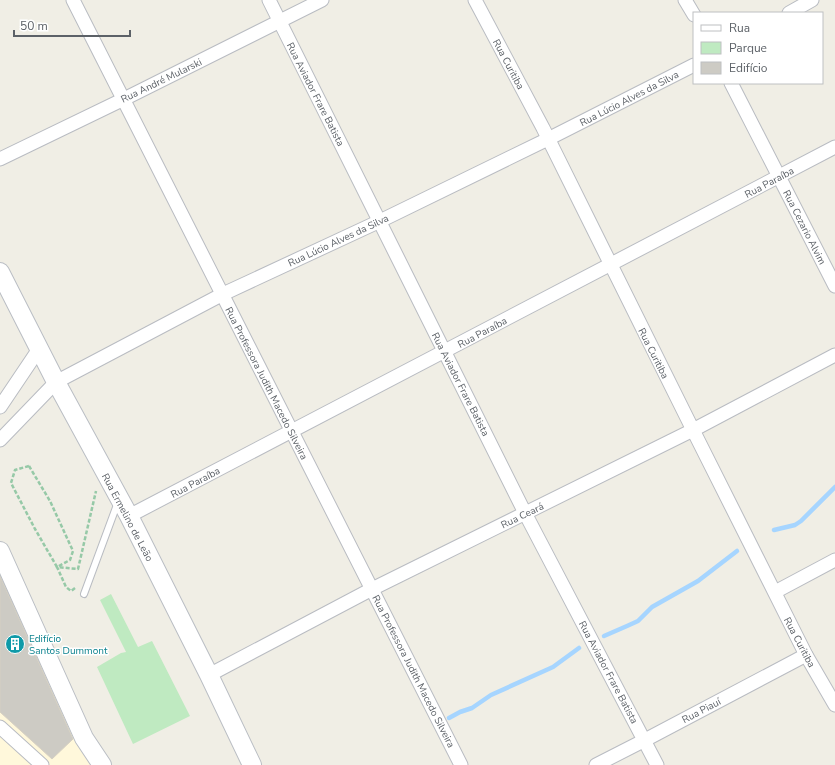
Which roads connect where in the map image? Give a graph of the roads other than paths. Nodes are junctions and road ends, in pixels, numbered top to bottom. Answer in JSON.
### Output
{"nodes":[{"id":1,"x":73,"y":0,"type":"edge"},
{"id":2,"x":269,"y":0,"type":"edge"},
{"id":3,"x":322,"y":0,"type":"edge"},
{"id":4,"x":475,"y":0,"type":"edge"},
{"id":5,"x":685,"y":0,"type":"edge"},
{"id":6,"x":812,"y":0,"type":"edge"},
{"id":7,"x":791,"y":12,"type":"edge"},
{"id":8,"x":693,"y":13,"type":"edge"},
{"id":9,"x":280,"y":22,"type":"junction"},
{"id":10,"x":693,"y":66,"type":"edge"},
{"id":11,"x":732,"y":84,"type":"edge"},
{"id":12,"x":124,"y":99,"type":"junction"},
{"id":13,"x":548,"y":139,"type":"junction"},
{"id":14,"x":835,"y":147,"type":"edge"},
{"id":15,"x":0,"y":159,"type":"edge"},
{"id":16,"x":779,"y":177,"type":"junction"},
{"id":17,"x":380,"y":221,"type":"junction"},
{"id":18,"x":610,"y":265,"type":"junction"},
{"id":19,"x":0,"y":272,"type":"edge"},
{"id":20,"x":835,"y":286,"type":"edge"},
{"id":21,"x":222,"y":294,"type":"junction"},
{"id":22,"x":39,"y":349,"type":"junction"},
{"id":23,"x":444,"y":352,"type":"junction"},
{"id":24,"x":835,"y":355,"type":"edge"},
{"id":25,"x":56,"y":382,"type":"junction"},
{"id":26,"x":0,"y":407,"type":"edge"},
{"id":27,"x":693,"y":430,"type":"junction"},
{"id":28,"x":292,"y":431,"type":"junction"},
{"id":29,"x":0,"y":440,"type":"edge"},
{"id":30,"x":119,"y":498,"type":"junction"},
{"id":31,"x":525,"y":513,"type":"junction"},
{"id":32,"x":129,"y":516,"type":"junction"},
{"id":33,"x":0,"y":550,"type":"edge"},
{"id":34,"x":835,"y":560,"type":"edge"},
{"id":35,"x":372,"y":589,"type":"junction"},
{"id":36,"x":775,"y":592,"type":"junction"},
{"id":37,"x":84,"y":594,"type":"dead end"},
{"id":38,"x":806,"y":654,"type":"junction"},
{"id":39,"x":209,"y":675,"type":"junction"},
{"id":40,"x":835,"y":705,"type":"edge"},
{"id":41,"x":0,"y":727,"type":"edge"},
{"id":42,"x":84,"y":738,"type":"junction"},
{"id":43,"x":645,"y":740,"type":"junction"},
{"id":44,"x":42,"y":765,"type":"edge"},
{"id":45,"x":89,"y":765,"type":"edge"},
{"id":46,"x":102,"y":765,"type":"edge"},
{"id":47,"x":252,"y":765,"type":"edge"},
{"id":48,"x":461,"y":765,"type":"edge"},
{"id":49,"x":596,"y":765,"type":"edge"},
{"id":50,"x":657,"y":765,"type":"edge"}],
"edges":[{"from":1,"to":12,"type":"street","name":"Rua Professora Judith Macedo Silveira"},
{"from":2,"to":9,"type":"street","name":"Rua Aviador Frare Batista"},
{"from":3,"to":9,"type":"street","name":"Rua André Mularski"},
{"from":4,"to":13,"type":"street","name":"Rua Curitiba"},
{"from":5,"to":8,"type":"street"},
{"from":6,"to":7,"type":"street"},
{"from":9,"to":12,"type":"street","name":"Rua André Mularski"},
{"from":9,"to":17,"type":"street","name":"Rua Aviador Frare Batista"},
{"from":10,"to":13,"type":"street","name":"Rua Lúcio Alves da Silva"},
{"from":11,"to":16,"type":"street","name":"Rua Cezario Alvim"},
{"from":12,"to":15,"type":"street","name":"Rua André Mularski"},
{"from":12,"to":21,"type":"street","name":"Rua Professora Judith Macedo Silveira"},
{"from":13,"to":17,"type":"street","name":"Rua Lúcio Alves da Silva"},
{"from":13,"to":18,"type":"street","name":"Rua Curitiba"},
{"from":14,"to":16,"type":"street","name":"Rua Paraíba"},
{"from":16,"to":18,"type":"street","name":"Rua Paraíba"},
{"from":16,"to":20,"type":"street","name":"Rua Cezario Alvim"},
{"from":17,"to":21,"type":"street","name":"Rua Lúcio Alves da Silva"},
{"from":17,"to":23,"type":"street","name":"Rua Aviador Frare Batista"},
{"from":18,"to":23,"type":"street","name":"Rua Paraíba"},
{"from":18,"to":27,"type":"street","name":"Rua Curitiba"},
{"from":19,"to":22,"type":"main road","name":"Rua Ermelino de Leão"},
{"from":21,"to":25,"type":"street","name":"Rua Lúcio Alves da Silva"},
{"from":21,"to":28,"type":"street","name":"Rua Professora Judith Macedo Silveira"},
{"from":22,"to":25,"type":"main road","name":"Rua Ermelino de Leão"},
{"from":22,"to":26,"type":"street"},
{"from":23,"to":28,"type":"street","name":"Rua Paraíba"},
{"from":23,"to":31,"type":"street","name":"Rua Aviador Frare Batista"},
{"from":24,"to":27,"type":"street","name":"Rua Ceará"},
{"from":25,"to":29,"type":"street","name":"Rua Lúcio Alves da Silva"},
{"from":25,"to":30,"type":"main road","name":"Rua Ermelino de Leão"},
{"from":27,"to":31,"type":"street","name":"Rua Ceará"},
{"from":27,"to":36,"type":"street","name":"Rua Curitiba"},
{"from":28,"to":32,"type":"street","name":"Rua Paraíba"},
{"from":28,"to":35,"type":"street","name":"Rua Professora Judith Macedo Silveira"},
{"from":30,"to":32,"type":"main road","name":"Rua Ermelino de Leão"},
{"from":30,"to":37,"type":"lane"},
{"from":31,"to":35,"type":"street","name":"Rua Ceará"},
{"from":31,"to":43,"type":"street","name":"Rua Aviador Frare Batista"},
{"from":32,"to":39,"type":"main road","name":"Rua Ermelino de Leão"},
{"from":33,"to":42,"type":"main road"},
{"from":34,"to":36,"type":"street"},
{"from":35,"to":39,"type":"street","name":"Rua Ceará"},
{"from":35,"to":48,"type":"street","name":"Rua Professora Judith Macedo Silveira"},
{"from":36,"to":38,"type":"street","name":"Rua Curitiba"},
{"from":38,"to":40,"type":"street","name":"Rua Curitiba"},
{"from":38,"to":43,"type":"street","name":"Rua Piauí"},
{"from":39,"to":47,"type":"main road","name":"Rua Ermelino de Leão"},
{"from":41,"to":44,"type":"street"},
{"from":42,"to":45,"type":"main road"},
{"from":42,"to":46,"type":"main road"},
{"from":43,"to":49,"type":"street","name":"Rua Piauí"},
{"from":43,"to":50,"type":"street","name":"Rua Aviador Frare Batista"}]}
